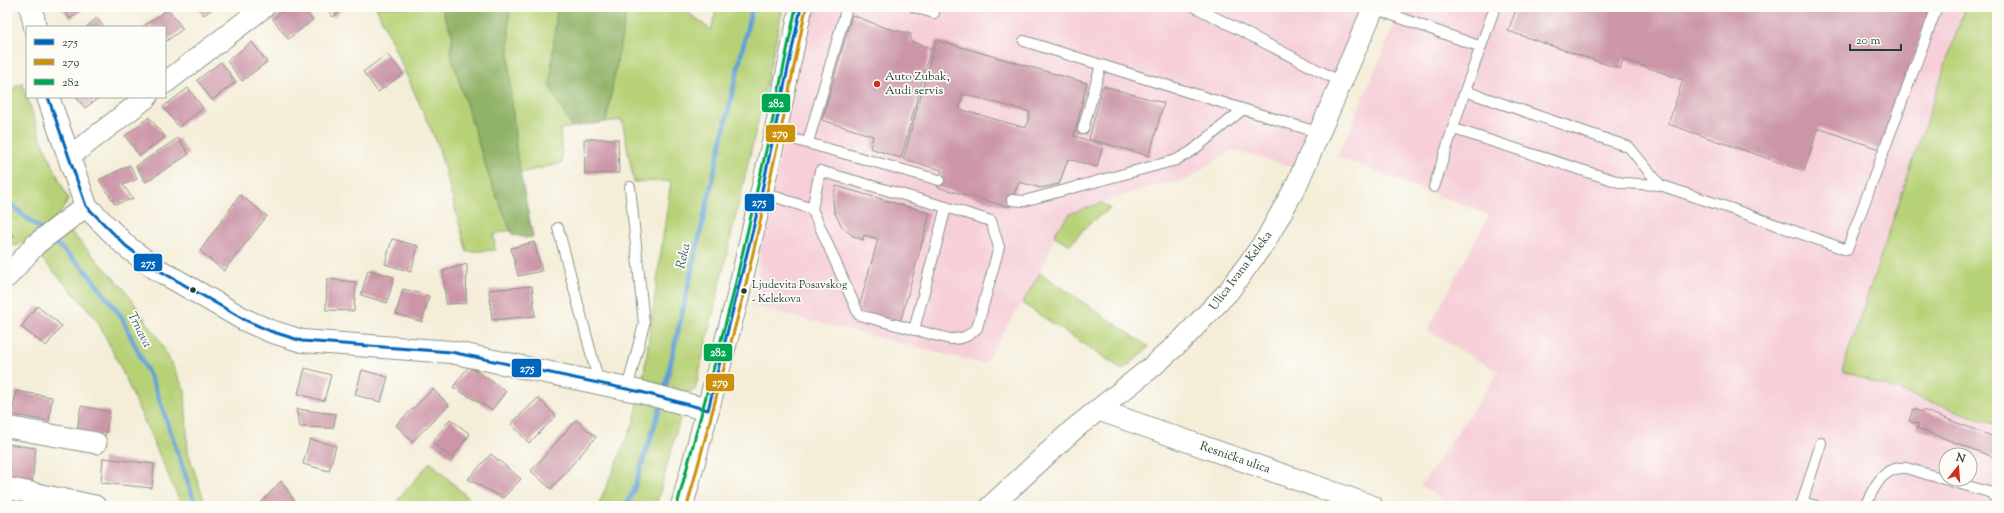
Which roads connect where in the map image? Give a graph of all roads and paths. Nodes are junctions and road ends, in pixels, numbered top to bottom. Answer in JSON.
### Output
{"nodes":[{"id":1,"x":31,"y":7,"type":"edge"},
{"id":2,"x":264,"y":7,"type":"edge"},
{"id":3,"x":801,"y":7,"type":"edge"},
{"id":4,"x":847,"y":7,"type":"edge"},
{"id":5,"x":914,"y":7,"type":"edge"},
{"id":6,"x":1374,"y":7,"type":"edge"},
{"id":7,"x":1495,"y":7,"type":"edge"},
{"id":8,"x":1938,"y":7,"type":"edge"},
{"id":9,"x":1198,"y":8,"type":"edge"},
{"id":10,"x":934,"y":13,"type":"dead end"},
{"id":11,"x":35,"y":26,"type":"edge"},
{"id":12,"x":1024,"y":41,"type":"dead end"},
{"id":13,"x":1480,"y":47,"type":"junction"},
{"id":14,"x":1100,"y":65,"type":"junction"},
{"id":15,"x":1341,"y":82,"type":"junction"},
{"id":16,"x":166,"y":83,"type":"edge"},
{"id":17,"x":1465,"y":91,"type":"junction"},
{"id":18,"x":48,"y":98,"type":"edge"},
{"id":19,"x":146,"y":98,"type":"edge"},
{"id":20,"x":1242,"y":110,"type":"junction"},
{"id":21,"x":1084,"y":129,"type":"dead end"},
{"id":22,"x":1454,"y":129,"type":"junction"},
{"id":23,"x":1320,"y":133,"type":"junction"},
{"id":24,"x":775,"y":134,"type":"junction"},
{"id":25,"x":808,"y":142,"type":"junction"},
{"id":26,"x":69,"y":158,"type":"junction"},
{"id":27,"x":939,"y":180,"type":"dead end"},
{"id":28,"x":1660,"y":185,"type":"junction"},
{"id":29,"x":630,"y":187,"type":"dead end"},
{"id":30,"x":1434,"y":188,"type":"dead end"},
{"id":31,"x":762,"y":195,"type":"junction"},
{"id":32,"x":1012,"y":200,"type":"dead end"},
{"id":33,"x":86,"y":206,"type":"junction"},
{"id":34,"x":946,"y":207,"type":"junction"},
{"id":35,"x":812,"y":209,"type":"junction"},
{"id":36,"x":558,"y":228,"type":"dead end"},
{"id":37,"x":7,"y":277,"type":"edge"},
{"id":38,"x":914,"y":330,"type":"junction"},
{"id":39,"x":599,"y":383,"type":"junction"},
{"id":40,"x":634,"y":390,"type":"junction"},
{"id":41,"x":708,"y":410,"type":"junction"},
{"id":42,"x":1099,"y":410,"type":"junction"},
{"id":43,"x":7,"y":427,"type":"edge"},
{"id":44,"x":96,"y":443,"type":"dead end"},
{"id":45,"x":1821,"y":443,"type":"dead end"},
{"id":46,"x":7,"y":488,"type":"edge"},
{"id":47,"x":1997,"y":499,"type":"edge"},
{"id":48,"x":1802,"y":504,"type":"edge"},
{"id":49,"x":95,"y":506,"type":"edge"},
{"id":50,"x":682,"y":506,"type":"edge"},
{"id":51,"x":991,"y":506,"type":"edge"},
{"id":52,"x":1372,"y":506,"type":"edge"},
{"id":53,"x":1816,"y":506,"type":"edge"},
{"id":54,"x":1865,"y":506,"type":"edge"}],
"edges":[{"from":1,"to":11,"type":"street"},
{"from":2,"to":16,"type":"street"},
{"from":3,"to":24,"type":"street"},
{"from":4,"to":25,"type":"lane"},
{"from":5,"to":10,"type":"lane"},
{"from":6,"to":13,"type":"lane"},
{"from":6,"to":15,"type":"street","name":"Ulica Ivana Keleka"},
{"from":7,"to":13,"type":"lane"},
{"from":8,"to":28,"type":"lane"},
{"from":9,"to":15,"type":"lane"},
{"from":12,"to":14,"type":"lane"},
{"from":13,"to":17,"type":"lane"},
{"from":14,"to":20,"type":"lane"},
{"from":14,"to":21,"type":"lane"},
{"from":15,"to":23,"type":"street","name":"Ulica Ivana Keleka"},
{"from":17,"to":22,"type":"lane"},
{"from":17,"to":28,"type":"lane"},
{"from":18,"to":26,"type":"street"},
{"from":19,"to":26,"type":"street"},
{"from":20,"to":23,"type":"lane"},
{"from":20,"to":32,"type":"lane"},
{"from":22,"to":28,"type":"lane"},
{"from":22,"to":30,"type":"lane"},
{"from":23,"to":42,"type":"street","name":"Ulica Ivana Keleka"},
{"from":24,"to":25,"type":"lane"},
{"from":24,"to":31,"type":"street"},
{"from":25,"to":27,"type":"lane"},
{"from":26,"to":33,"type":"street"},
{"from":29,"to":40,"type":"lane"},
{"from":31,"to":35,"type":"lane"},
{"from":31,"to":41,"type":"street"},
{"from":33,"to":37,"type":"street"},
{"from":33,"to":39,"type":"street"},
{"from":34,"to":35,"type":"lane"},
{"from":34,"to":38,"type":"lane"},
{"from":34,"to":38,"type":"lane"},
{"from":35,"to":38,"type":"lane"},
{"from":36,"to":39,"type":"lane"},
{"from":39,"to":40,"type":"street"},
{"from":40,"to":41,"type":"street"},
{"from":41,"to":50,"type":"street"},
{"from":42,"to":51,"type":"street","name":"Ulica Ivana Keleka"},
{"from":42,"to":52,"type":"street","name":"Resnička ulica"},
{"from":43,"to":44,"type":"street"},
{"from":45,"to":48,"type":"lane"},
{"from":46,"to":49,"type":"street"},
{"from":47,"to":54,"type":"lane"},
{"from":48,"to":53,"type":"lane"}]}
